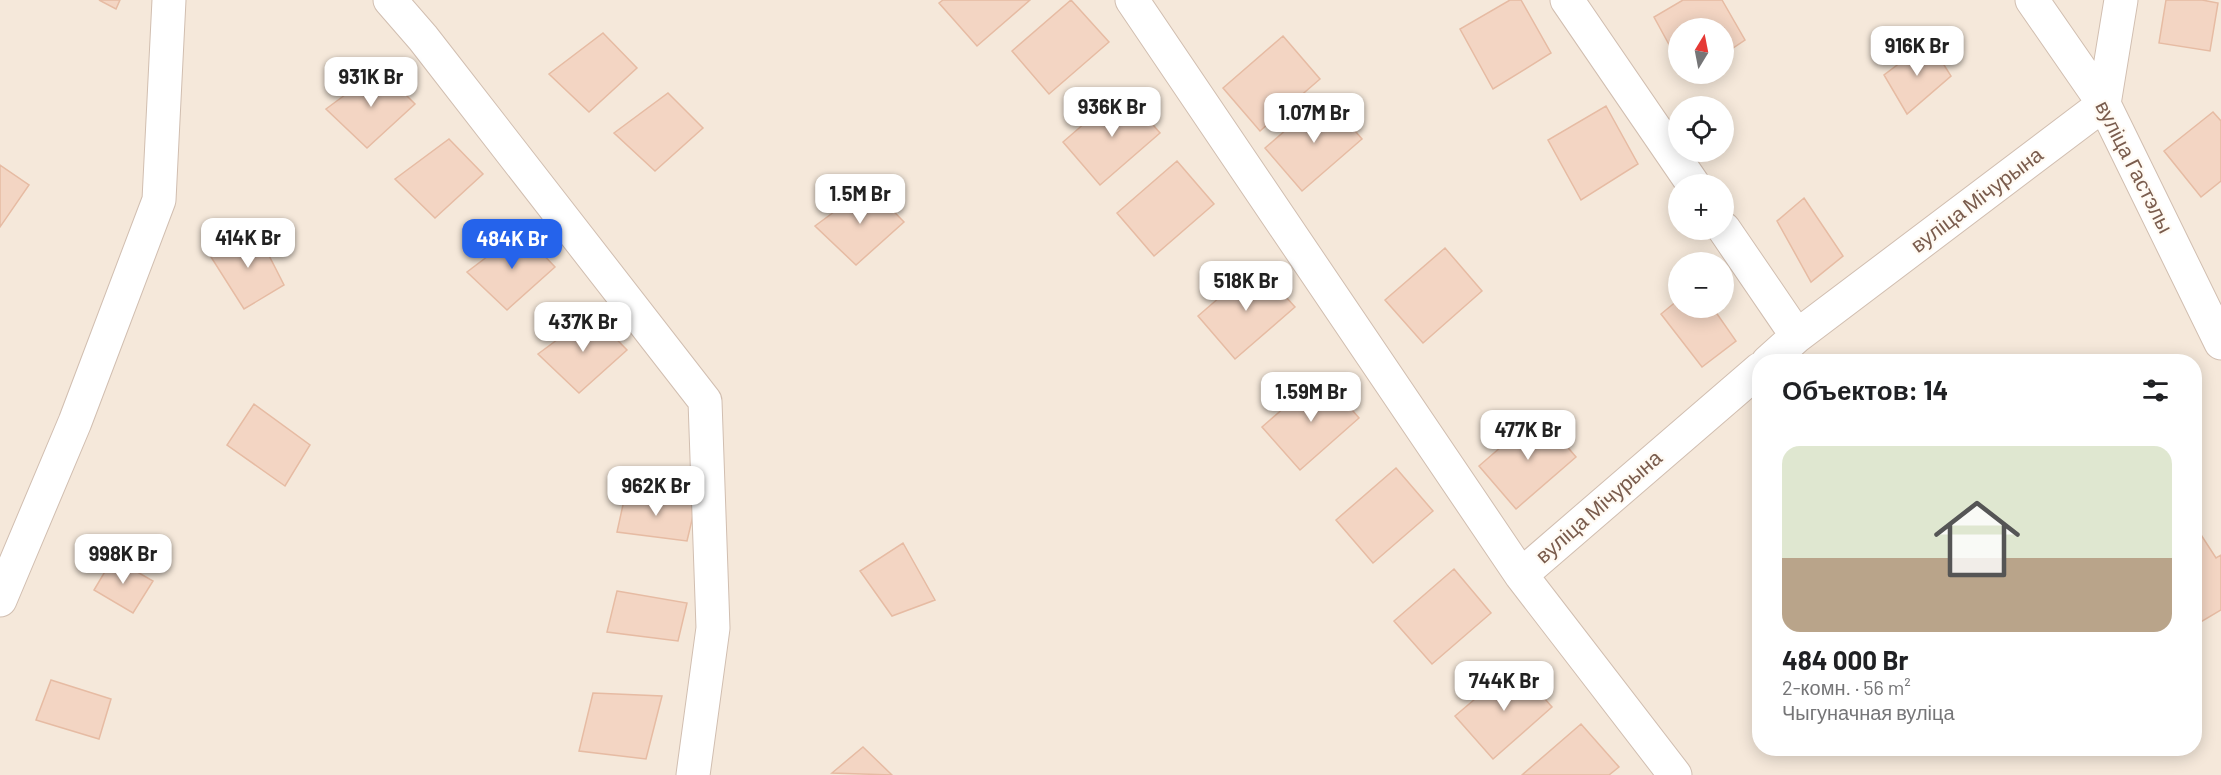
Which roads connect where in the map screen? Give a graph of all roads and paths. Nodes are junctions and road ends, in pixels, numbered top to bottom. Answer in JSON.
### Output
{"nodes":[{"id":1,"x":169,"y":0,"type":"edge"},
{"id":2,"x":390,"y":0,"type":"edge"},
{"id":3,"x":1132,"y":0,"type":"edge"},
{"id":4,"x":1568,"y":0,"type":"edge"},
{"id":5,"x":2032,"y":0,"type":"edge"},
{"id":6,"x":2121,"y":0,"type":"edge"},
{"id":7,"x":2104,"y":104,"type":"junction"},
{"id":8,"x":1686,"y":174,"type":"edge"},
{"id":9,"x":1732,"y":240,"type":"edge"},
{"id":10,"x":1797,"y":336,"type":"junction"},
{"id":11,"x":2221,"y":343,"type":"edge"},
{"id":12,"x":1777,"y":354,"type":"edge"},
{"id":13,"x":1752,"y":376,"type":"edge"},
{"id":14,"x":1521,"y":575,"type":"junction"},
{"id":15,"x":0,"y":600,"type":"edge"},
{"id":16,"x":693,"y":775,"type":"edge"},
{"id":17,"x":1675,"y":775,"type":"edge"}],
"edges":[{"from":1,"to":15,"type":"street"},
{"from":2,"to":16,"type":"street"},
{"from":3,"to":14,"type":"street"},
{"from":4,"to":8,"type":"street"},
{"from":5,"to":7,"type":"street","name":"вуліца Гастэлы"},
{"from":6,"to":7,"type":"street"},
{"from":7,"to":10,"type":"street","name":"вуліца Мічурына"},
{"from":7,"to":11,"type":"street","name":"вуліца Гастэлы"},
{"from":9,"to":10,"type":"street"},
{"from":10,"to":12,"type":"street","name":"вуліца Мічурына"},
{"from":13,"to":14,"type":"street","name":"вуліца Мічурына"},
{"from":14,"to":17,"type":"street"}]}
